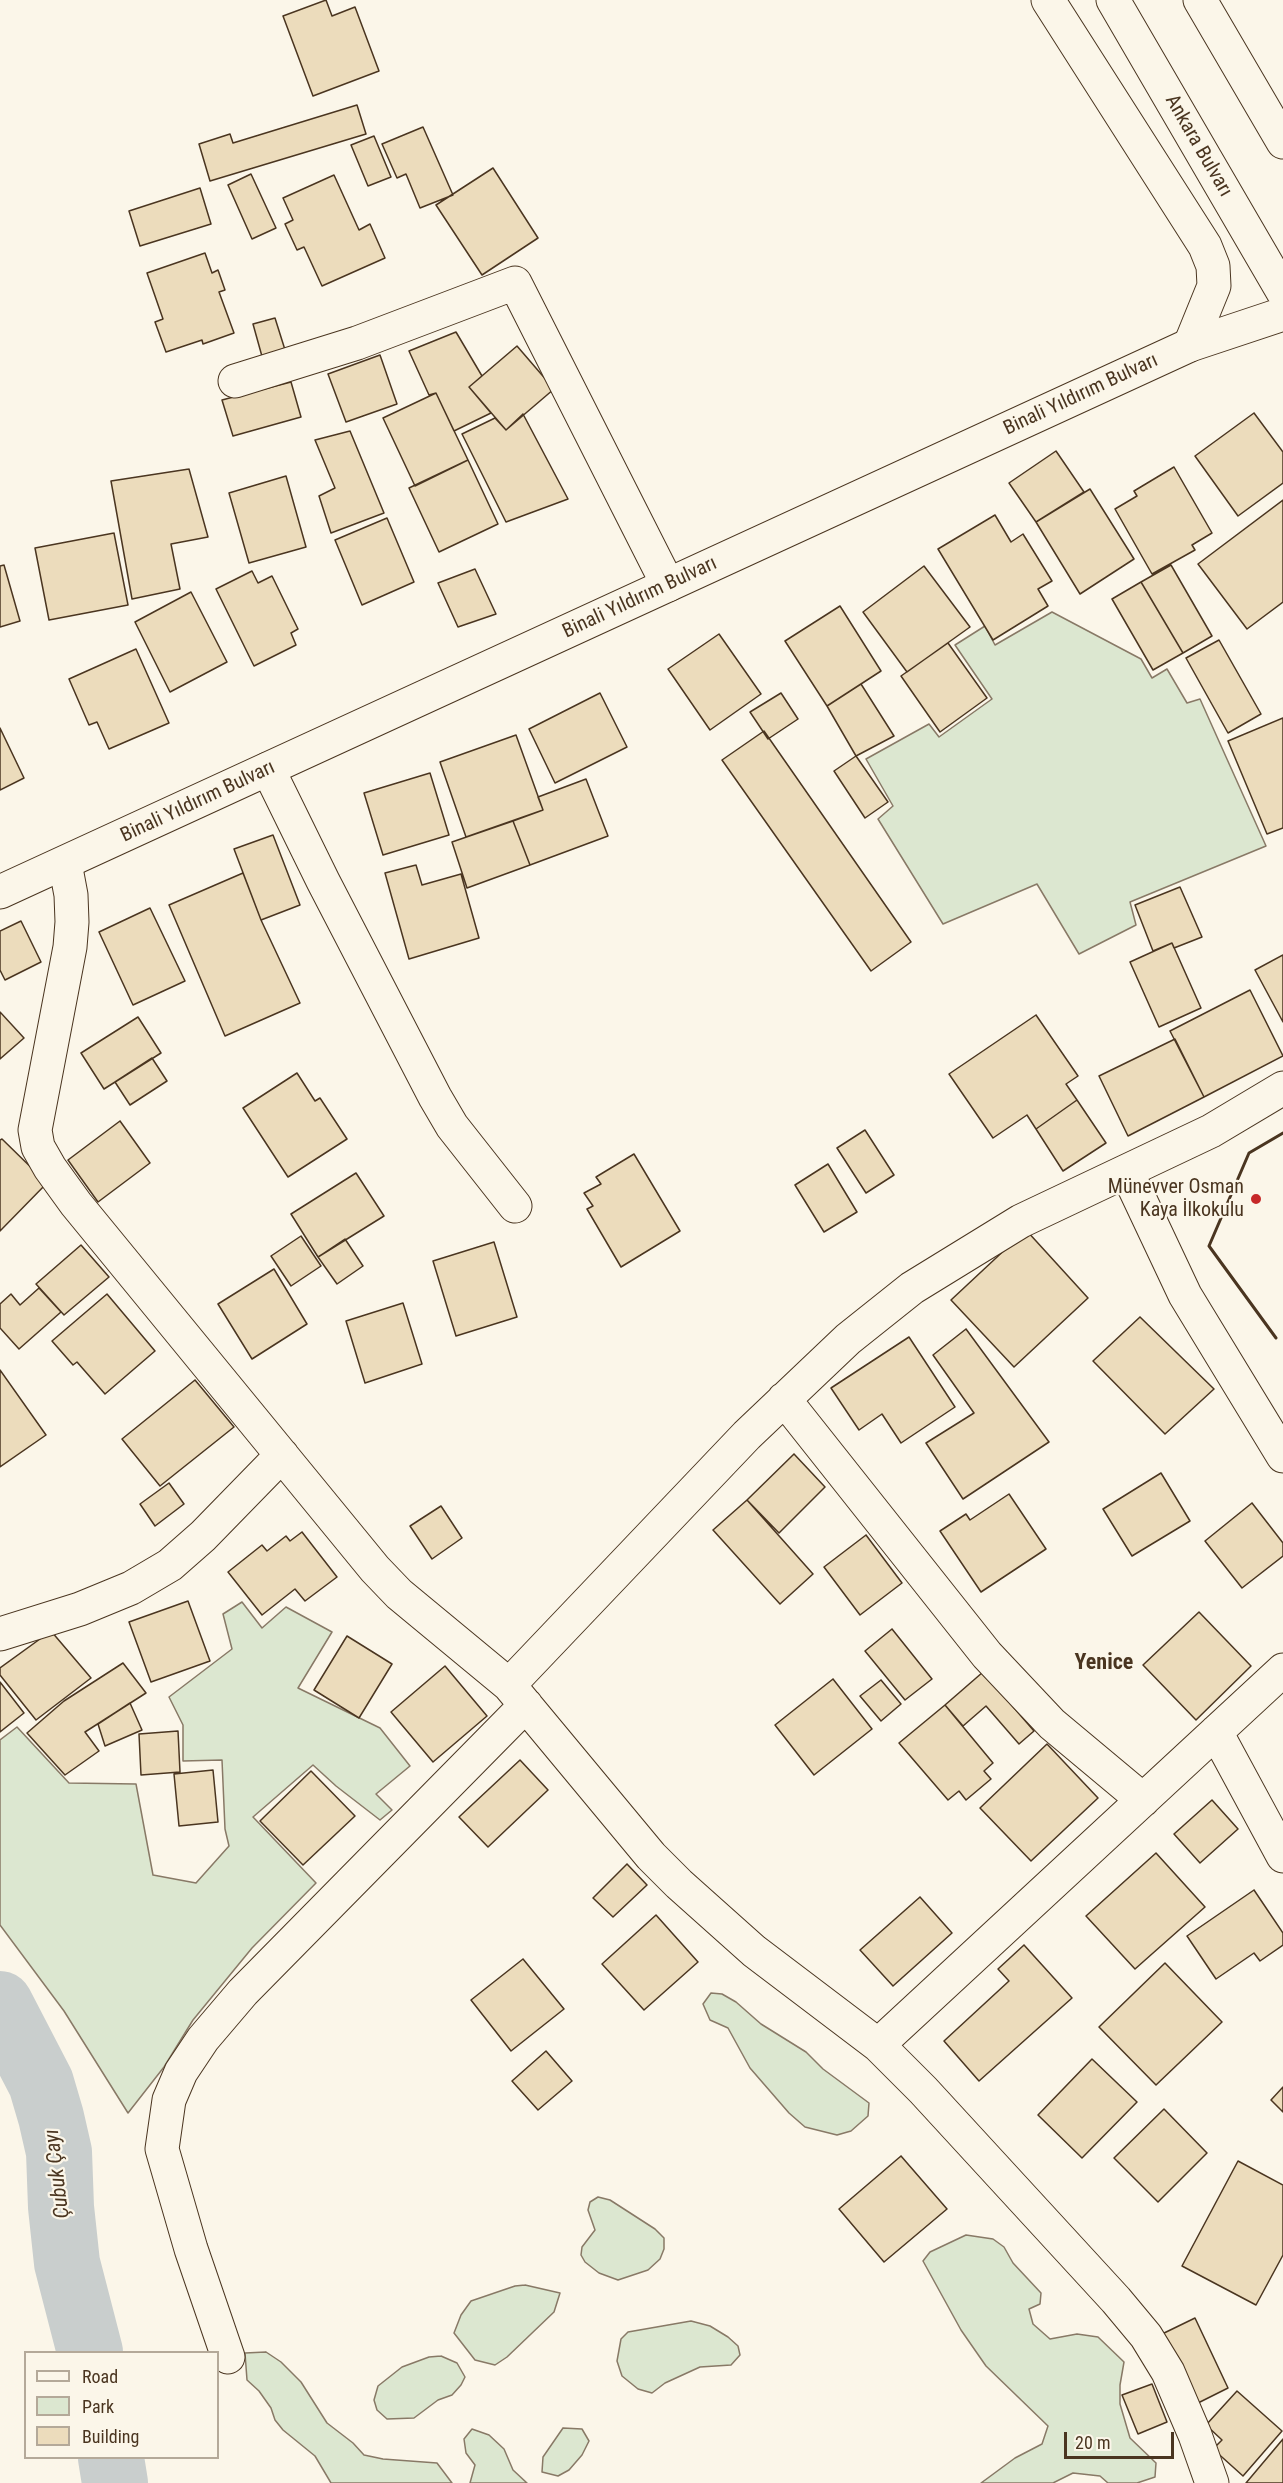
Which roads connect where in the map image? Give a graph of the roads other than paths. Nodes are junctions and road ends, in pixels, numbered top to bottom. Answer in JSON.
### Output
{"nodes":[{"id":1,"x":1048,"y":0,"type":"edge"},
{"id":2,"x":1113,"y":0,"type":"edge"},
{"id":3,"x":1200,"y":0,"type":"edge"},
{"id":4,"x":1283,"y":142,"type":"edge"},
{"id":5,"x":1283,"y":292,"type":"edge"},
{"id":6,"x":1283,"y":314,"type":"edge"},
{"id":7,"x":1190,"y":345,"type":"junction"},
{"id":8,"x":235,"y":381,"type":"dead end"},
{"id":9,"x":668,"y":585,"type":"junction"},
{"id":10,"x":268,"y":770,"type":"junction"},
{"id":11,"x":65,"y":862,"type":"junction"},
{"id":12,"x":0,"y":892,"type":"edge"},
{"id":13,"x":1283,"y":1089,"type":"edge"},
{"id":14,"x":1127,"y":1172,"type":"junction"},
{"id":15,"x":514,"y":1206,"type":"dead end"},
{"id":16,"x":784,"y":1399,"type":"junction"},
{"id":17,"x":282,"y":1455,"type":"junction"},
{"id":18,"x":1283,"y":1456,"type":"edge"},
{"id":19,"x":0,"y":1634,"type":"edge"},
{"id":20,"x":1283,"y":1670,"type":"edge"},
{"id":21,"x":518,"y":1695,"type":"junction"},
{"id":22,"x":1216,"y":1732,"type":"junction"},
{"id":23,"x":1143,"y":1800,"type":"junction"},
{"id":24,"x":1283,"y":1856,"type":"edge"},
{"id":25,"x":878,"y":2045,"type":"junction"},
{"id":26,"x":228,"y":2358,"type":"dead end"},
{"id":27,"x":1212,"y":2483,"type":"edge"}],
"edges":[{"from":1,"to":7,"type":"street"},
{"from":2,"to":5,"type":"street","name":"Ankara Bulvarı"},
{"from":3,"to":4,"type":"street"},
{"from":6,"to":7,"type":"street","name":"Binali Yıldırım Bulvarı"},
{"from":7,"to":9,"type":"street","name":"Binali Yıldırım Bulvarı"},
{"from":8,"to":9,"type":"street"},
{"from":9,"to":10,"type":"street","name":"Binali Yıldırım Bulvarı"},
{"from":10,"to":11,"type":"street","name":"Binali Yıldırım Bulvarı"},
{"from":10,"to":15,"type":"street"},
{"from":11,"to":12,"type":"street","name":"Binali Yıldırım Bulvarı"},
{"from":11,"to":17,"type":"street"},
{"from":13,"to":14,"type":"street"},
{"from":14,"to":16,"type":"street"},
{"from":14,"to":18,"type":"street"},
{"from":16,"to":21,"type":"street"},
{"from":16,"to":23,"type":"street"},
{"from":17,"to":19,"type":"street"},
{"from":17,"to":21,"type":"street"},
{"from":20,"to":22,"type":"street"},
{"from":21,"to":25,"type":"street"},
{"from":21,"to":26,"type":"street"},
{"from":22,"to":23,"type":"street"},
{"from":22,"to":24,"type":"street"},
{"from":23,"to":25,"type":"street"},
{"from":25,"to":27,"type":"street"}]}
